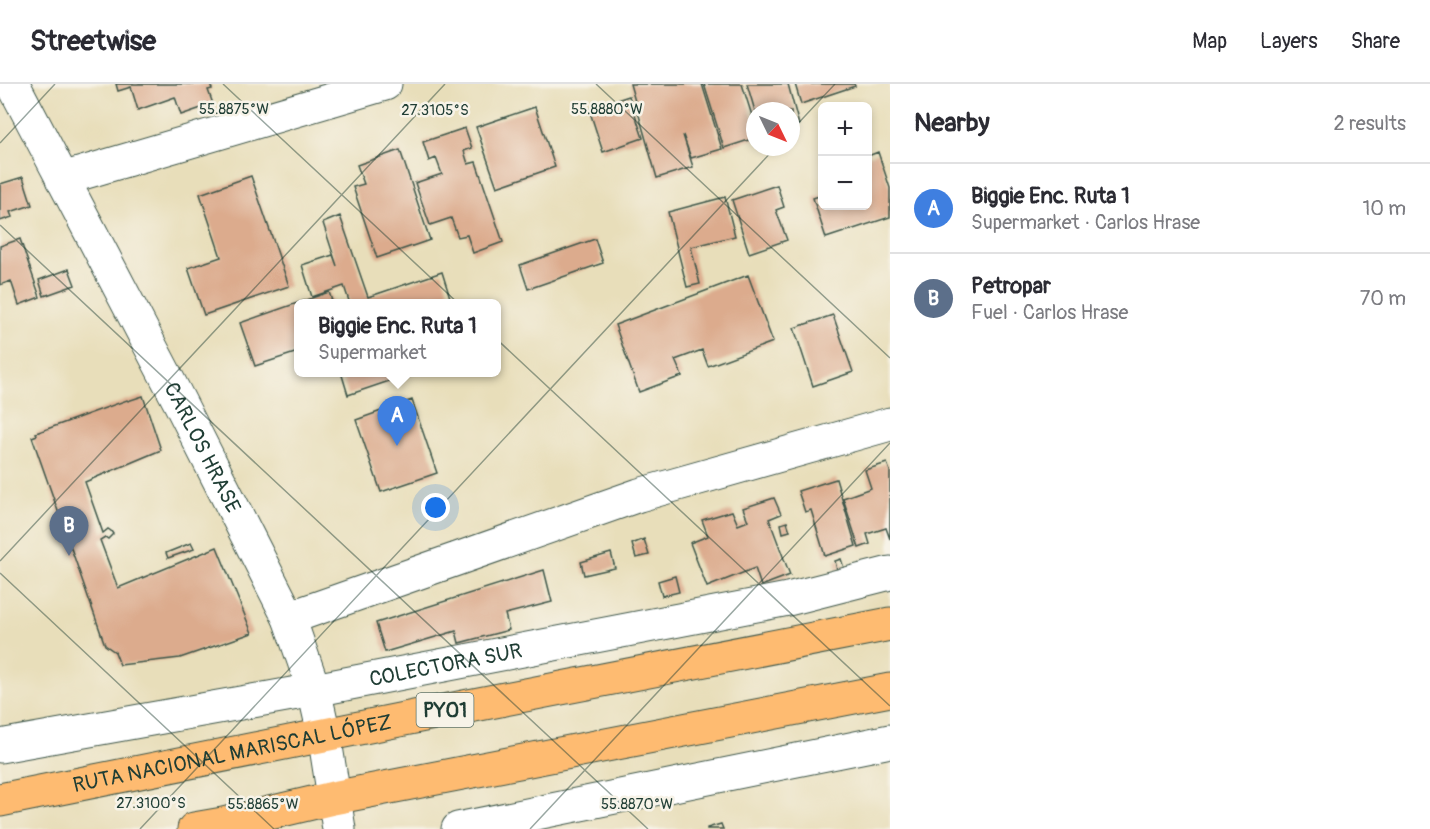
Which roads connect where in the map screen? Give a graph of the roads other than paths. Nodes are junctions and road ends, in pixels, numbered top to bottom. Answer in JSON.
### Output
{"nodes":[{"id":1,"x":13,"y":84,"type":"edge"},
{"id":2,"x":386,"y":84,"type":"edge"},
{"id":3,"x":62,"y":179,"type":"junction"},
{"id":4,"x":890,"y":424,"type":"edge"},
{"id":5,"x":890,"y":573,"type":"edge"},
{"id":6,"x":289,"y":618,"type":"junction"},
{"id":7,"x":890,"y":624,"type":"edge"},
{"id":8,"x":314,"y":690,"type":"junction"},
{"id":9,"x":890,"y":690,"type":"edge"},
{"id":10,"x":324,"y":734,"type":"junction"},
{"id":11,"x":890,"y":741,"type":"edge"},
{"id":12,"x":0,"y":746,"type":"edge"},
{"id":13,"x":0,"y":800,"type":"edge"},
{"id":14,"x":336,"y":814,"type":"edge"},
{"id":15,"x":194,"y":829,"type":"edge"},
{"id":16,"x":458,"y":829,"type":"edge"}],
"edges":[{"from":1,"to":3,"type":"street","name":"CARLOS HRASE"},
{"from":2,"to":3,"type":"street"},
{"from":3,"to":6,"type":"street","name":"CARLOS HRASE"},
{"from":4,"to":6,"type":"street"},
{"from":5,"to":8,"type":"street","name":"COLECTORA SUR"},
{"from":6,"to":8,"type":"street","name":"CARLOS HRASE"},
{"from":7,"to":10,"type":"highway","name":"RUTA NACIONAL MARISCAL LÓPEZ","number":"PY01"},
{"from":8,"to":10,"type":"street","name":"CARLOS HRASE"},
{"from":8,"to":12,"type":"street","name":"COLECTORA SUR"},
{"from":9,"to":14,"type":"highway"},
{"from":10,"to":13,"type":"highway","name":"RUTA NACIONAL MARISCAL LÓPEZ","number":"PY01"},
{"from":10,"to":14,"type":"street","name":"CARLOS HRASE"},
{"from":11,"to":16,"type":"street"},
{"from":14,"to":15,"type":"highway"}]}
